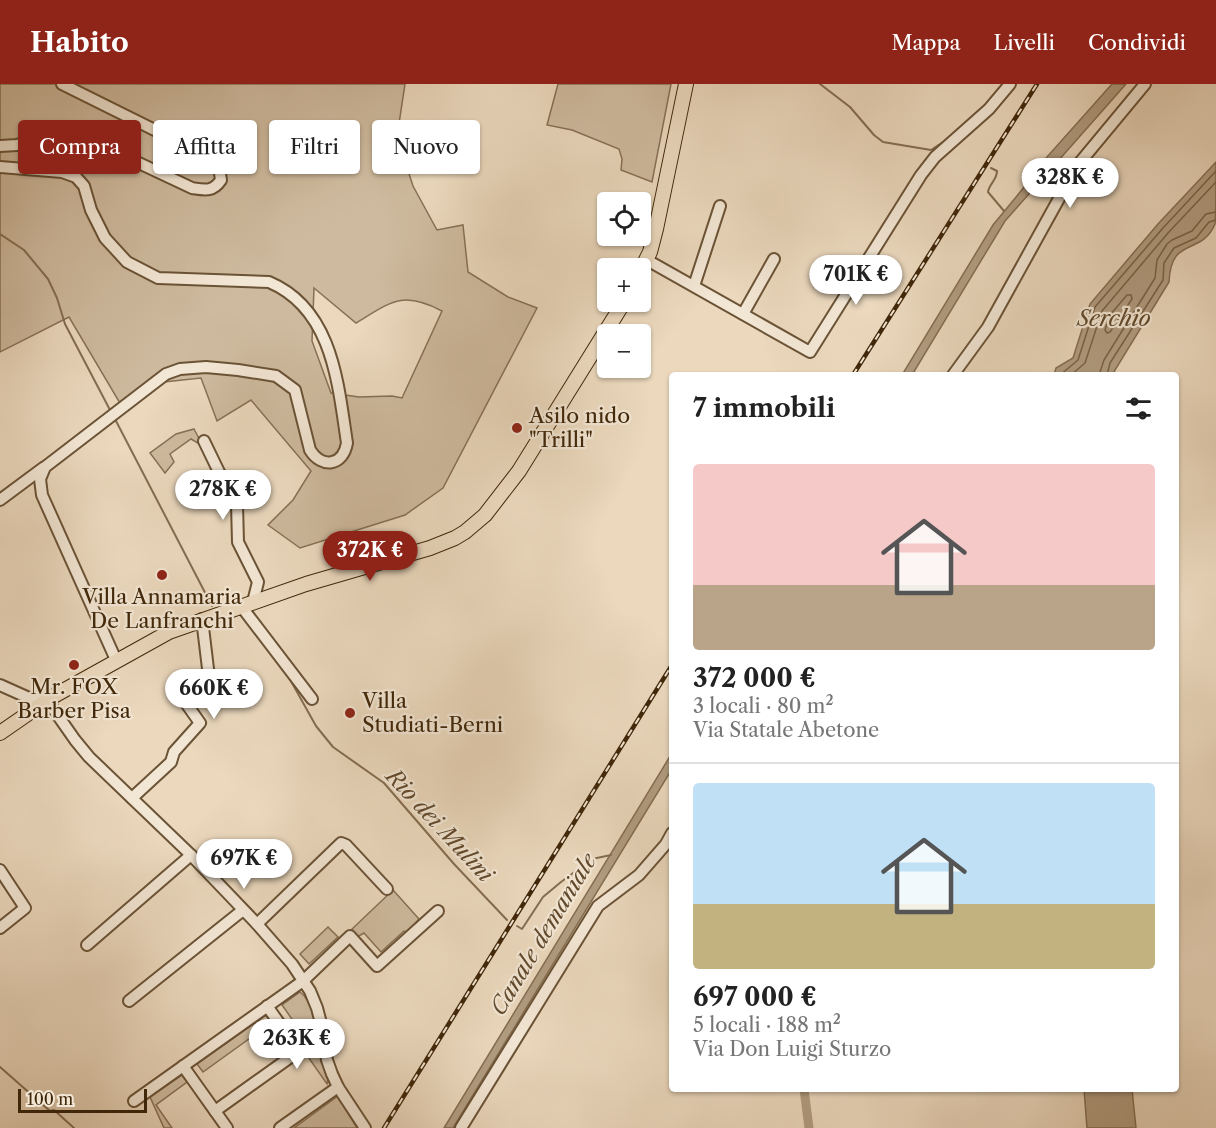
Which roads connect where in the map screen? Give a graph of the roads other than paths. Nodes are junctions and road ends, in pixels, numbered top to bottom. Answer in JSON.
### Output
{"nodes":[{"id":1,"x":62,"y":84,"type":"edge"},
{"id":2,"x":686,"y":84,"type":"edge"},
{"id":3,"x":1010,"y":84,"type":"edge"},
{"id":4,"x":1145,"y":84,"type":"edge"},
{"id":5,"x":0,"y":146,"type":"edge"},
{"id":6,"x":0,"y":167,"type":"edge"},
{"id":7,"x":720,"y":206,"type":"dead end"},
{"id":8,"x":647,"y":258,"type":"edge"},
{"id":9,"x":774,"y":259,"type":"dead end"},
{"id":10,"x":651,"y":269,"type":"edge"},
{"id":11,"x":694,"y":286,"type":"junction"},
{"id":12,"x":618,"y":312,"type":"edge"},
{"id":13,"x":743,"y":314,"type":"junction"},
{"id":14,"x":955,"y":372,"type":"edge"},
{"id":15,"x":204,"y":441,"type":"dead end"},
{"id":16,"x":45,"y":467,"type":"junction"},
{"id":17,"x":0,"y":500,"type":"edge"},
{"id":18,"x":247,"y":604,"type":"junction"},
{"id":19,"x":202,"y":619,"type":"junction"},
{"id":20,"x":116,"y":660,"type":"junction"},
{"id":21,"x":0,"y":685,"type":"edge"},
{"id":22,"x":312,"y":699,"type":"dead end"},
{"id":23,"x":47,"y":700,"type":"junction"},
{"id":24,"x":0,"y":733,"type":"edge"},
{"id":25,"x":132,"y":798,"type":"junction"},
{"id":26,"x":669,"y":838,"type":"edge"},
{"id":27,"x":191,"y":855,"type":"junction"},
{"id":28,"x":0,"y":870,"type":"edge"},
{"id":29,"x":387,"y":889,"type":"dead end"},
{"id":30,"x":243,"y":910,"type":"junction"},
{"id":31,"x":438,"y":911,"type":"dead end"},
{"id":32,"x":257,"y":924,"type":"junction"},
{"id":33,"x":0,"y":928,"type":"edge"},
{"id":34,"x":87,"y":945,"type":"dead end"},
{"id":35,"x":303,"y":981,"type":"junction"},
{"id":36,"x":129,"y":1001,"type":"dead end"},
{"id":37,"x":267,"y":1006,"type":"junction"},
{"id":38,"x":183,"y":1066,"type":"junction"},
{"id":39,"x":338,"y":1087,"type":"junction"},
{"id":40,"x":134,"y":1101,"type":"dead end"},
{"id":41,"x":215,"y":1111,"type":"junction"},
{"id":42,"x":227,"y":1128,"type":"edge"},
{"id":43,"x":280,"y":1128,"type":"edge"},
{"id":44,"x":365,"y":1128,"type":"edge"},
{"id":45,"x":461,"y":1128,"type":"edge"}],
"edges":[{"from":1,"to":5,"type":"street"},
{"from":2,"to":8,"type":"main road"},
{"from":3,"to":13,"type":"street"},
{"from":4,"to":14,"type":"street"},
{"from":6,"to":16,"type":"street"},
{"from":7,"to":11,"type":"street"},
{"from":9,"to":13,"type":"street"},
{"from":10,"to":11,"type":"street"},
{"from":11,"to":13,"type":"street"},
{"from":12,"to":18,"type":"main road"},
{"from":15,"to":18,"type":"street"},
{"from":16,"to":17,"type":"street"},
{"from":16,"to":20,"type":"street"},
{"from":18,"to":19,"type":"main road"},
{"from":18,"to":22,"type":"street"},
{"from":19,"to":20,"type":"main road"},
{"from":19,"to":25,"type":"street"},
{"from":20,"to":23,"type":"main road"},
{"from":21,"to":23,"type":"street"},
{"from":23,"to":24,"type":"main road"},
{"from":23,"to":25,"type":"street"},
{"from":25,"to":27,"type":"street"},
{"from":26,"to":45,"type":"street"},
{"from":27,"to":30,"type":"street"},
{"from":27,"to":34,"type":"street"},
{"from":28,"to":33,"type":"street"},
{"from":29,"to":32,"type":"street"},
{"from":30,"to":32,"type":"street"},
{"from":30,"to":36,"type":"street"},
{"from":31,"to":35,"type":"street"},
{"from":32,"to":35,"type":"street"},
{"from":35,"to":37,"type":"street"},
{"from":35,"to":39,"type":"street"},
{"from":37,"to":38,"type":"street"},
{"from":37,"to":41,"type":"street"},
{"from":38,"to":40,"type":"street"},
{"from":38,"to":41,"type":"street"},
{"from":39,"to":43,"type":"street"},
{"from":39,"to":44,"type":"street"},
{"from":41,"to":42,"type":"street"}]}
